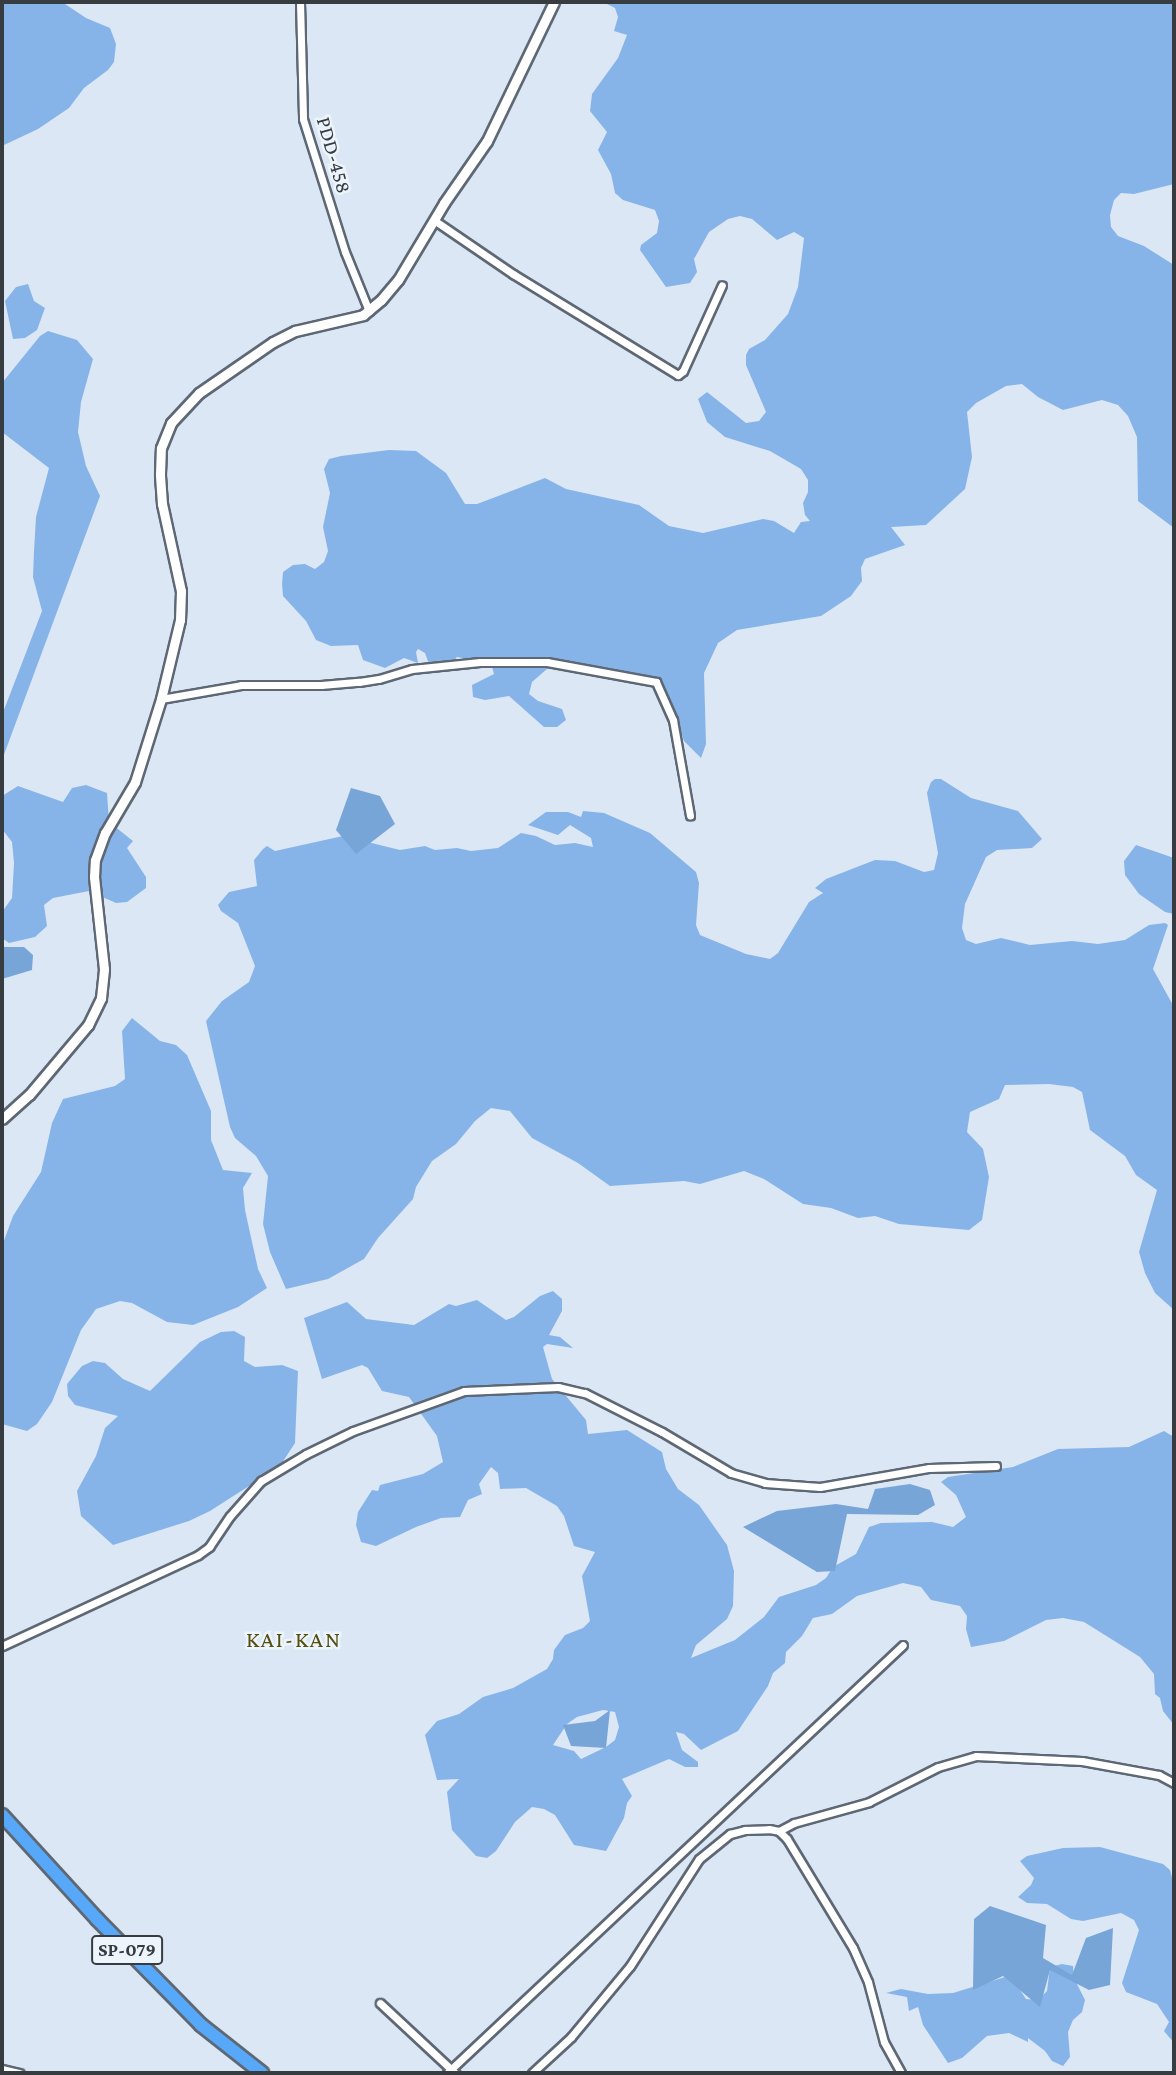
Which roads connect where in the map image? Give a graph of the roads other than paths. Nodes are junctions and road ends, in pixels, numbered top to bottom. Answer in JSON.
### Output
{"nodes":[{"id":1,"x":300,"y":2,"type":"edge"},
{"id":2,"x":554,"y":2,"type":"edge"},
{"id":3,"x":434,"y":220,"type":"junction"},
{"id":4,"x":722,"y":285,"type":"dead end"},
{"id":5,"x":369,"y":311,"type":"junction"},
{"id":6,"x":161,"y":699,"type":"junction"},
{"id":7,"x":690,"y":815,"type":"dead end"},
{"id":8,"x":2,"y":1119,"type":"edge"},
{"id":9,"x":996,"y":1466,"type":"dead end"},
{"id":10,"x":903,"y":1645,"type":"dead end"},
{"id":11,"x":2,"y":1646,"type":"edge"},
{"id":12,"x":1174,"y":1783,"type":"edge"},
{"id":13,"x":2,"y":1815,"type":"edge"},
{"id":14,"x":779,"y":1831,"type":"junction"},
{"id":15,"x":380,"y":2003,"type":"dead end"},
{"id":16,"x":2,"y":2069,"type":"edge"},
{"id":17,"x":450,"y":2072,"type":"edge"},
{"id":18,"x":20,"y":2073,"type":"edge"},
{"id":19,"x":262,"y":2073,"type":"edge"},
{"id":20,"x":532,"y":2073,"type":"edge"},
{"id":21,"x":901,"y":2073,"type":"edge"}],
"edges":[{"from":1,"to":5,"type":"street","name":"PDD-458","number":"PDD-458"},
{"from":2,"to":3,"type":"street"},
{"from":3,"to":4,"type":"street"},
{"from":3,"to":5,"type":"street"},
{"from":5,"to":6,"type":"street"},
{"from":6,"to":7,"type":"street"},
{"from":6,"to":8,"type":"street"},
{"from":9,"to":11,"type":"street"},
{"from":10,"to":17,"type":"street"},
{"from":12,"to":14,"type":"street"},
{"from":13,"to":19,"type":"highway","number":"SP-079"},
{"from":14,"to":20,"type":"street"},
{"from":14,"to":21,"type":"street"},
{"from":15,"to":17,"type":"street"},
{"from":16,"to":18,"type":"street"}]}
